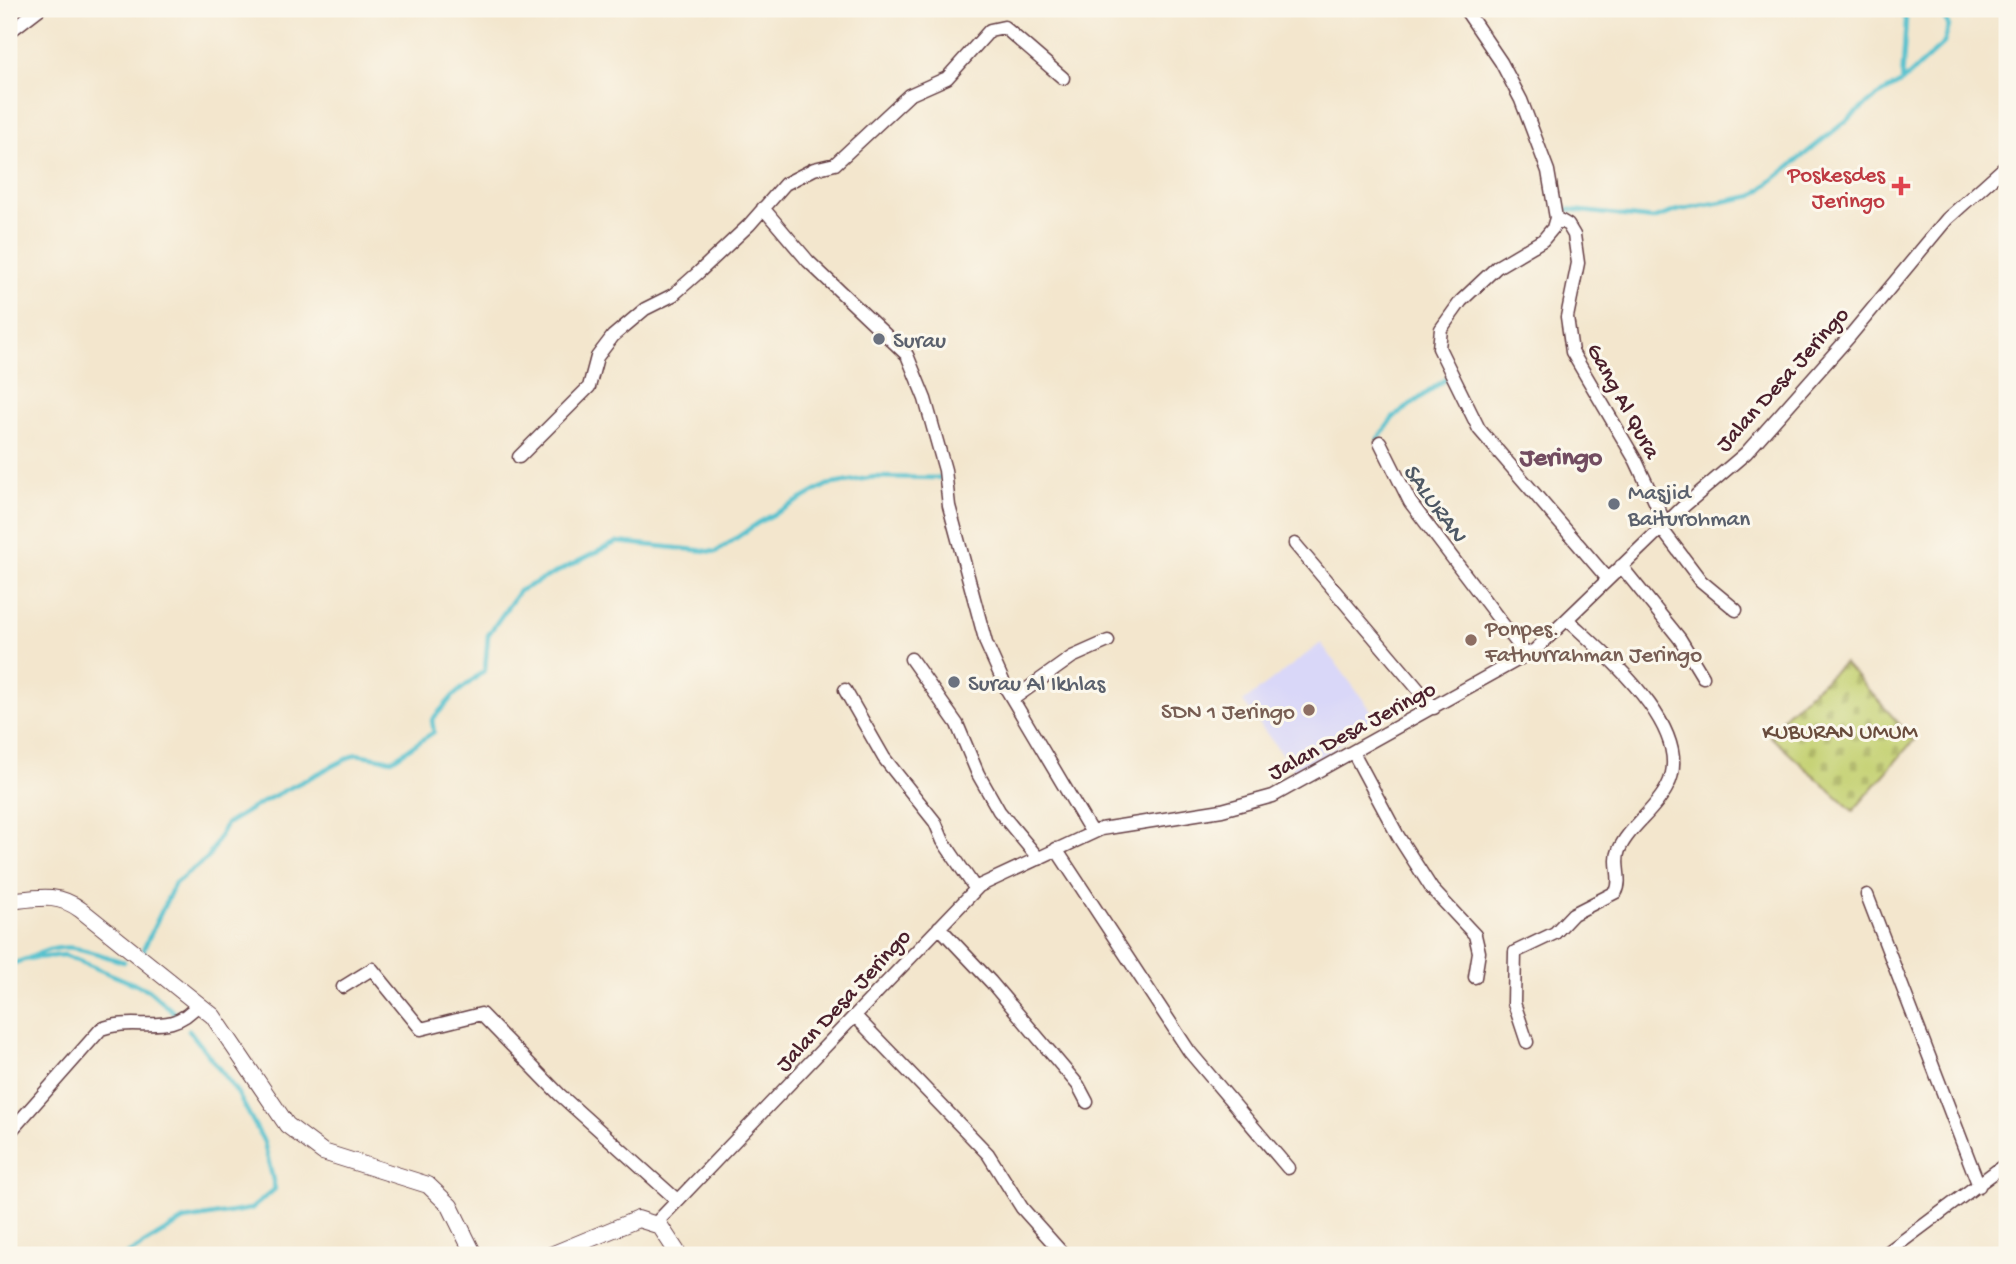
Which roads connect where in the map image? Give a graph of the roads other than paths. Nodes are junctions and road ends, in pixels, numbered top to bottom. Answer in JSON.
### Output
{"nodes":[{"id":1,"x":39,"y":9,"type":"edge"},
{"id":2,"x":1465,"y":9,"type":"edge"},
{"id":3,"x":9,"y":32,"type":"edge"},
{"id":4,"x":1063,"y":78,"type":"dead end"},
{"id":5,"x":2007,"y":165,"type":"edge"},
{"id":6,"x":764,"y":208,"type":"junction"},
{"id":7,"x":1556,"y":218,"type":"junction"},
{"id":8,"x":1380,"y":442,"type":"dead end"},
{"id":9,"x":519,"y":457,"type":"dead end"},
{"id":10,"x":1663,"y":525,"type":"junction"},
{"id":11,"x":1295,"y":544,"type":"dead end"},
{"id":12,"x":1621,"y":566,"type":"junction"},
{"id":13,"x":1608,"y":579,"type":"junction"},
{"id":14,"x":1736,"y":610,"type":"dead end"},
{"id":15,"x":1567,"y":619,"type":"junction"},
{"id":16,"x":1108,"y":641,"type":"dead end"},
{"id":17,"x":1527,"y":656,"type":"junction"},
{"id":18,"x":911,"y":659,"type":"dead end"},
{"id":19,"x":1703,"y":677,"type":"dead end"},
{"id":20,"x":845,"y":690,"type":"dead end"},
{"id":21,"x":1013,"y":699,"type":"junction"},
{"id":22,"x":1434,"y":708,"type":"junction"},
{"id":23,"x":1353,"y":752,"type":"junction"},
{"id":24,"x":1092,"y":833,"type":"junction"},
{"id":25,"x":1056,"y":849,"type":"junction"},
{"id":26,"x":1039,"y":859,"type":"junction"},
{"id":27,"x":975,"y":888,"type":"junction"},
{"id":28,"x":1867,"y":895,"type":"dead end"},
{"id":29,"x":9,"y":901,"type":"edge"},
{"id":30,"x":939,"y":927,"type":"junction"},
{"id":31,"x":1475,"y":977,"type":"dead end"},
{"id":32,"x":343,"y":987,"type":"dead end"},
{"id":33,"x":198,"y":1004,"type":"junction"},
{"id":34,"x":856,"y":1017,"type":"junction"},
{"id":35,"x":1527,"y":1042,"type":"dead end"},
{"id":36,"x":1087,"y":1102,"type":"dead end"},
{"id":37,"x":9,"y":1133,"type":"edge"},
{"id":38,"x":2007,"y":1163,"type":"edge"},
{"id":39,"x":1288,"y":1168,"type":"dead end"},
{"id":40,"x":1979,"y":1186,"type":"junction"},
{"id":41,"x":677,"y":1200,"type":"junction"},
{"id":42,"x":656,"y":1223,"type":"junction"},
{"id":43,"x":474,"y":1255,"type":"edge"},
{"id":44,"x":551,"y":1255,"type":"edge"},
{"id":45,"x":679,"y":1255,"type":"edge"},
{"id":46,"x":1064,"y":1255,"type":"edge"},
{"id":47,"x":1884,"y":1255,"type":"edge"}],
"edges":[{"from":1,"to":3,"type":"street"},
{"from":2,"to":7,"type":"street"},
{"from":4,"to":6,"type":"street"},
{"from":5,"to":10,"type":"street","name":"Jalan Desa Jeringo"},
{"from":6,"to":9,"type":"street"},
{"from":6,"to":21,"type":"street"},
{"from":7,"to":10,"type":"street","name":"Gang Al Qura"},
{"from":7,"to":13,"type":"street"},
{"from":8,"to":17,"type":"street"},
{"from":10,"to":12,"type":"street","name":"Jalan Desa Jeringo"},
{"from":10,"to":14,"type":"street","name":"Gang Al Qura"},
{"from":11,"to":22,"type":"street"},
{"from":12,"to":13,"type":"street","name":"Jalan Desa Jeringo"},
{"from":12,"to":19,"type":"street"},
{"from":13,"to":15,"type":"street","name":"Jalan Desa Jeringo"},
{"from":15,"to":17,"type":"street","name":"Jalan Desa Jeringo"},
{"from":15,"to":35,"type":"street"},
{"from":16,"to":21,"type":"street"},
{"from":17,"to":22,"type":"street","name":"Jalan Desa Jeringo"},
{"from":18,"to":26,"type":"street"},
{"from":20,"to":27,"type":"street"},
{"from":21,"to":24,"type":"street"},
{"from":22,"to":23,"type":"street","name":"Jalan Desa Jeringo"},
{"from":23,"to":24,"type":"street","name":"Jalan Desa Jeringo"},
{"from":23,"to":31,"type":"street"},
{"from":24,"to":25,"type":"street","name":"Jalan Desa Jeringo"},
{"from":25,"to":26,"type":"street","name":"Jalan Desa Jeringo"},
{"from":25,"to":39,"type":"street"},
{"from":26,"to":27,"type":"street","name":"Jalan Desa Jeringo"},
{"from":27,"to":30,"type":"street","name":"Jalan Desa Jeringo"},
{"from":28,"to":40,"type":"street"},
{"from":29,"to":33,"type":"street"},
{"from":30,"to":34,"type":"street","name":"Jalan Desa Jeringo"},
{"from":30,"to":36,"type":"street"},
{"from":32,"to":41,"type":"street"},
{"from":33,"to":37,"type":"street"},
{"from":33,"to":43,"type":"street"},
{"from":34,"to":41,"type":"street","name":"Jalan Desa Jeringo"},
{"from":34,"to":46,"type":"street"},
{"from":38,"to":40,"type":"street"},
{"from":40,"to":47,"type":"street"},
{"from":41,"to":42,"type":"street","name":"Jalan Desa Jeringo"},
{"from":42,"to":44,"type":"street"},
{"from":42,"to":45,"type":"street"}]}
